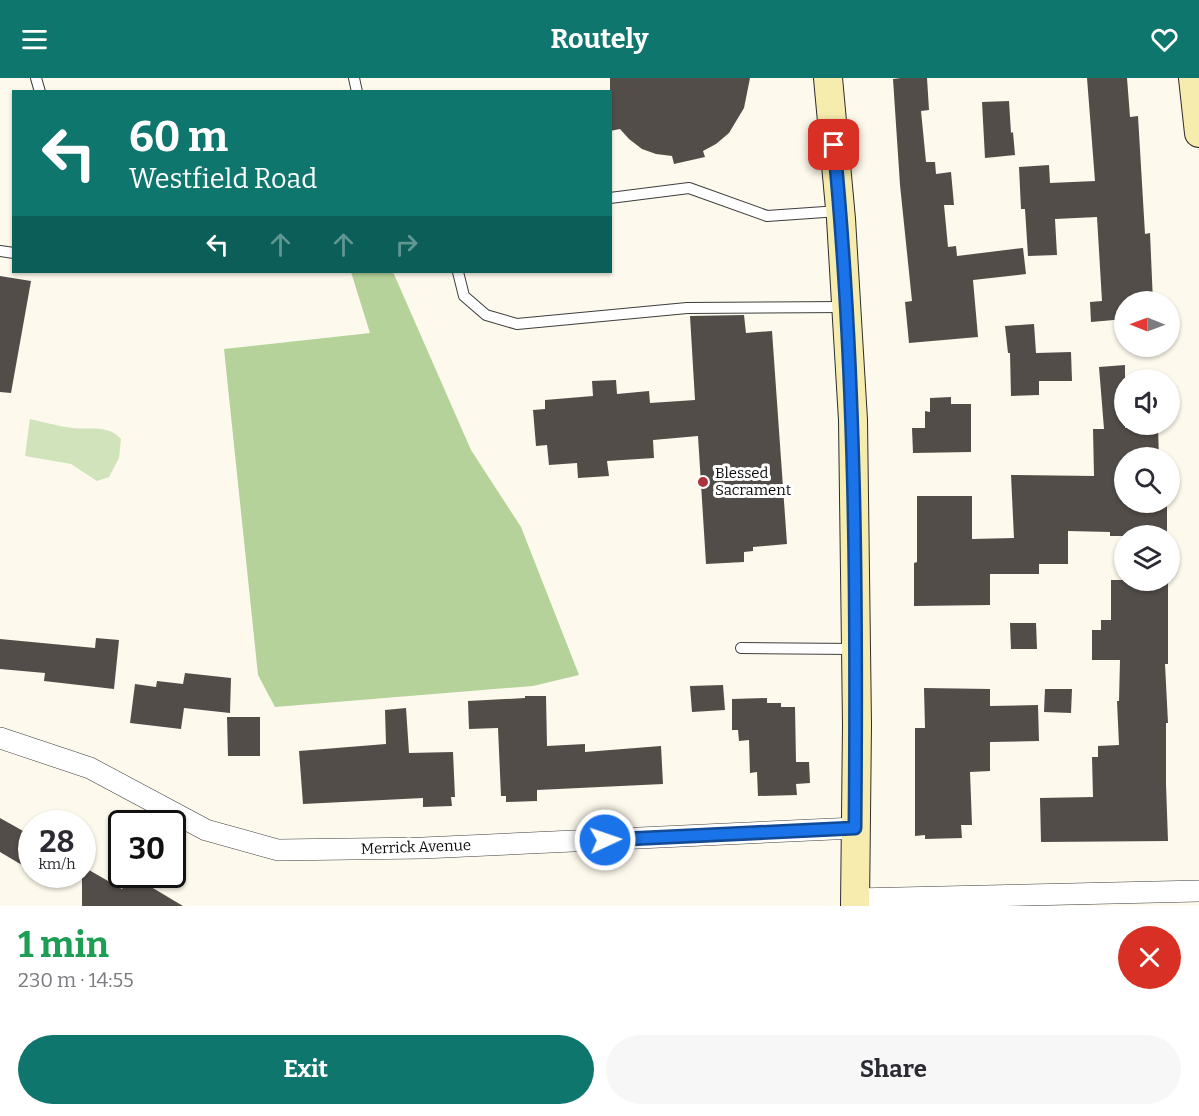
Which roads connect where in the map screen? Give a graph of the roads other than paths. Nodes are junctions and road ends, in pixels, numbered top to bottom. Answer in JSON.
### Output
{"nodes":[{"id":1,"x":828,"y":78,"type":"edge"},
{"id":2,"x":1193,"y":78,"type":"edge"},
{"id":3,"x":1199,"y":133,"type":"edge"},
{"id":4,"x":612,"y":198,"type":"edge"},
{"id":5,"x":841,"y":211,"type":"junction"},
{"id":6,"x":458,"y":273,"type":"edge"},
{"id":7,"x":846,"y":307,"type":"junction"},
{"id":8,"x":741,"y":648,"type":"dead end"},
{"id":9,"x":856,"y":649,"type":"junction"},
{"id":10,"x":0,"y":738,"type":"edge"},
{"id":11,"x":855,"y":828,"type":"junction"},
{"id":12,"x":1199,"y":891,"type":"edge"},
{"id":13,"x":855,"y":903,"type":"edge"}],
"edges":[{"from":1,"to":5,"type":"main road"},
{"from":2,"to":3,"type":"main road"},
{"from":4,"to":5,"type":"lane"},
{"from":5,"to":7,"type":"main road"},
{"from":6,"to":7,"type":"lane"},
{"from":7,"to":9,"type":"main road"},
{"from":8,"to":9,"type":"lane"},
{"from":9,"to":11,"type":"main road"},
{"from":10,"to":11,"type":"street","name":"Merrick Avenue"},
{"from":11,"to":13,"type":"main road"},
{"from":12,"to":13,"type":"street"}]}
